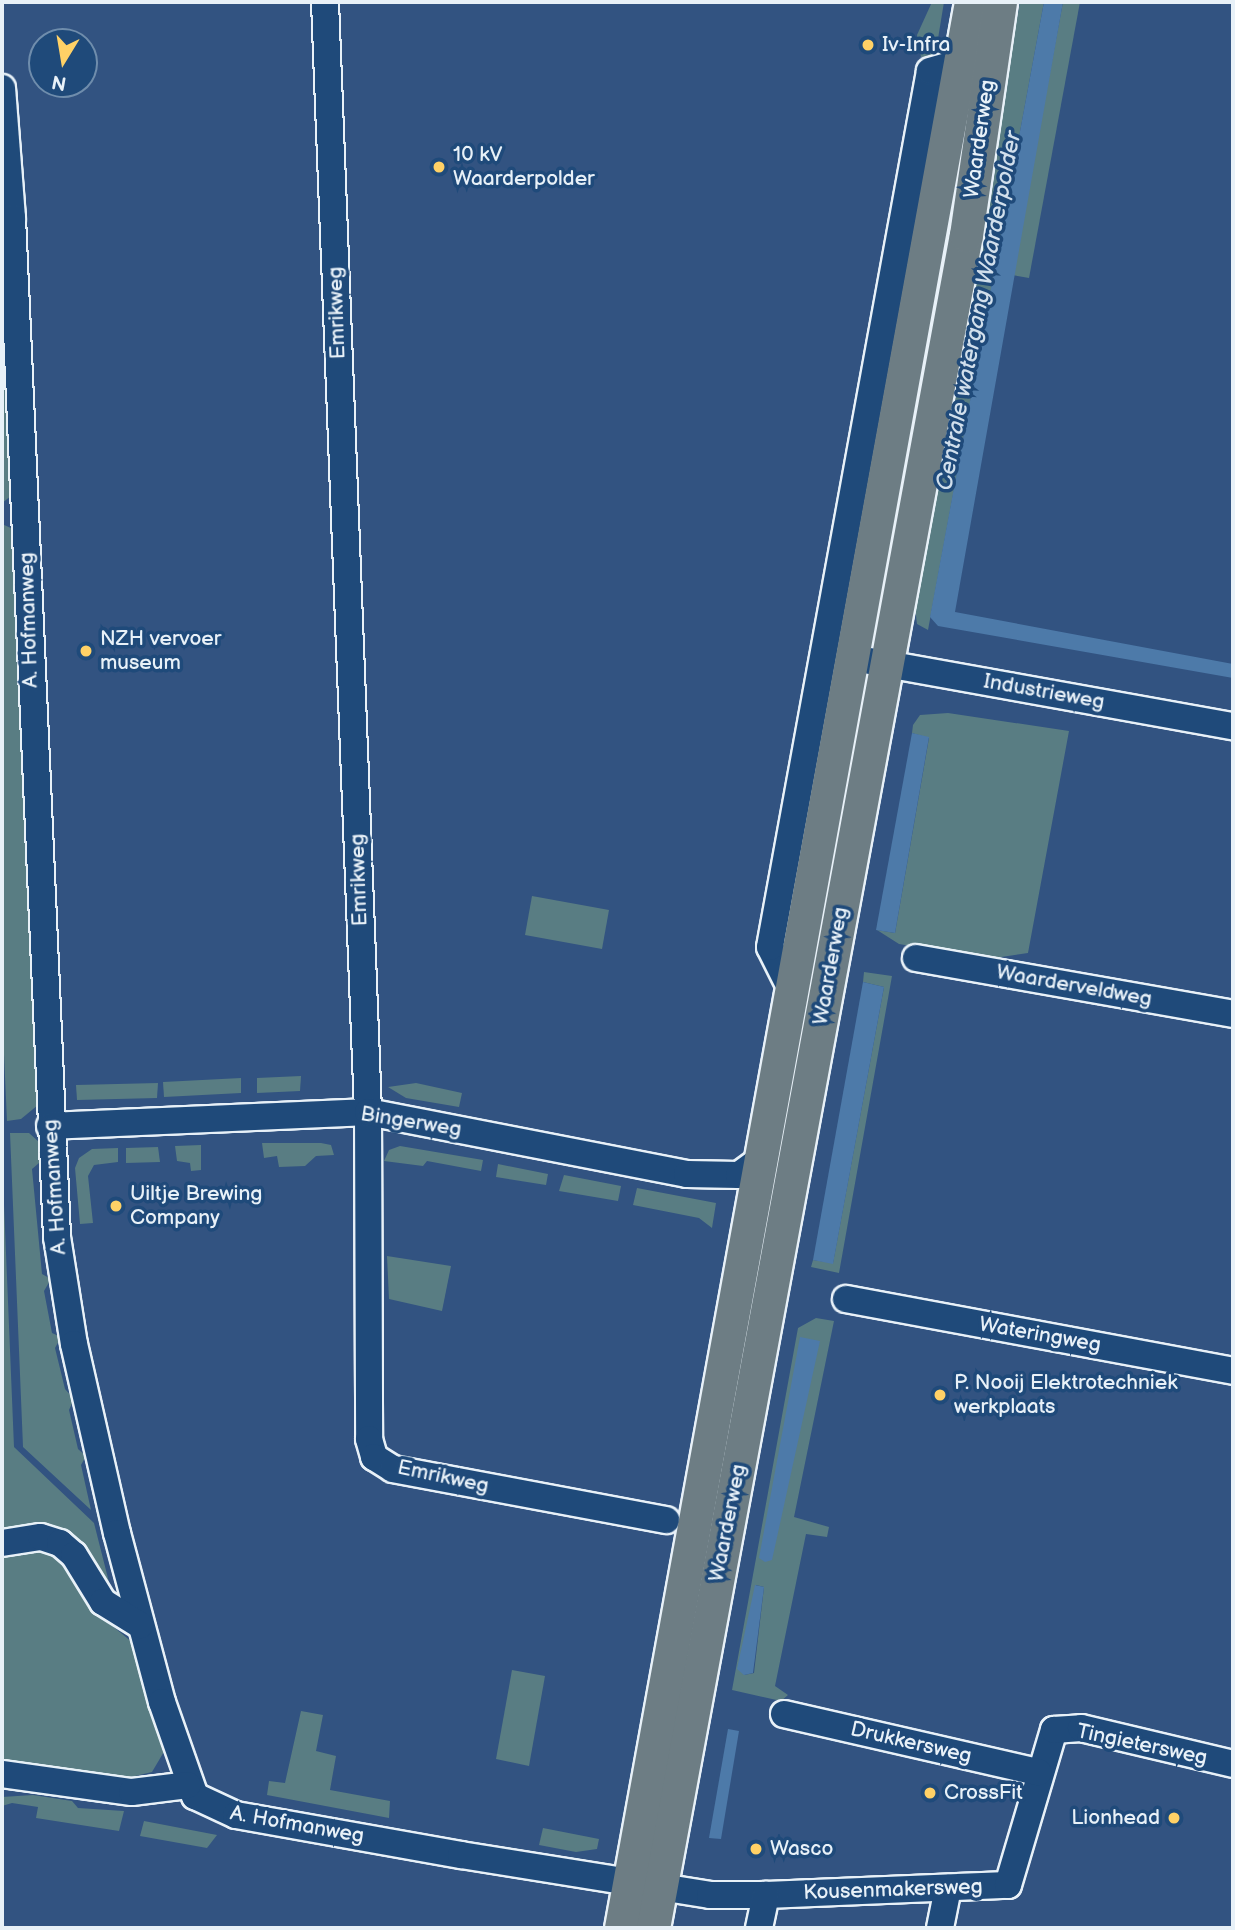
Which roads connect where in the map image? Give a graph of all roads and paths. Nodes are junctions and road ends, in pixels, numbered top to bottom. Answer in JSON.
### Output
{"nodes":[{"id":1,"x":325,"y":2,"type":"edge"},
{"id":2,"x":971,"y":2,"type":"edge"},
{"id":3,"x":1000,"y":2,"type":"edge"},
{"id":4,"x":961,"y":62,"type":"junction"},
{"id":5,"x":2,"y":88,"type":"edge"},
{"id":6,"x":3,"y":116,"type":"edge"},
{"id":7,"x":854,"y":658,"type":"junction"},
{"id":8,"x":887,"y":664,"type":"junction"},
{"id":9,"x":1233,"y":726,"type":"edge"},
{"id":10,"x":916,"y":958,"type":"dead end"},
{"id":11,"x":793,"y":995,"type":"junction"},
{"id":12,"x":1233,"y":1014,"type":"edge"},
{"id":13,"x":368,"y":1112,"type":"junction"},
{"id":14,"x":50,"y":1126,"type":"junction"},
{"id":15,"x":761,"y":1159,"type":"junction"},
{"id":16,"x":846,"y":1299,"type":"dead end"},
{"id":17,"x":1233,"y":1371,"type":"edge"},
{"id":18,"x":666,"y":1520,"type":"dead end"},
{"id":19,"x":2,"y":1543,"type":"edge"},
{"id":20,"x":140,"y":1625,"type":"junction"},
{"id":21,"x":785,"y":1713,"type":"dead end"},
{"id":22,"x":1233,"y":1764,"type":"edge"},
{"id":23,"x":1038,"y":1772,"type":"junction"},
{"id":24,"x":2,"y":1774,"type":"edge"},
{"id":25,"x":188,"y":1785,"type":"junction"},
{"id":26,"x":645,"y":1885,"type":"junction"},
{"id":27,"x":948,"y":1888,"type":"junction"},
{"id":28,"x":766,"y":1895,"type":"junction"},
{"id":29,"x":621,"y":1928,"type":"edge"},
{"id":30,"x":653,"y":1928,"type":"edge"},
{"id":31,"x":760,"y":1928,"type":"edge"},
{"id":32,"x":940,"y":1928,"type":"edge"}],
"edges":[{"from":1,"to":13,"type":"street","name":"Emrikweg"},
{"from":2,"to":4,"type":"main road","name":"Waarderweg"},
{"from":3,"to":8,"type":"main road","name":"Waarderweg"},
{"from":4,"to":7,"type":"main road","name":"Waarderweg"},
{"from":4,"to":11,"type":"street","name":"Waarderweg"},
{"from":5,"to":6,"type":"street","name":"A. Hofmanweg"},
{"from":6,"to":14,"type":"street","name":"A. Hofmanweg"},
{"from":7,"to":8,"type":"street","name":"Industrieweg"},
{"from":7,"to":11,"type":"main road","name":"Waarderweg"},
{"from":8,"to":9,"type":"street","name":"Industrieweg"},
{"from":8,"to":26,"type":"main road","name":"Waarderweg"},
{"from":10,"to":12,"type":"street","name":"Waarderveldweg"},
{"from":11,"to":15,"type":"main road","name":"Waarderweg"},
{"from":13,"to":14,"type":"street","name":"Bingerweg"},
{"from":13,"to":15,"type":"street","name":"Bingerweg"},
{"from":13,"to":18,"type":"street","name":"Emrikweg"},
{"from":14,"to":20,"type":"street","name":"A. Hofmanweg"},
{"from":15,"to":26,"type":"main road","name":"Waarderweg"},
{"from":16,"to":17,"type":"street","name":"Wateringweg"},
{"from":19,"to":20,"type":"street"},
{"from":20,"to":25,"type":"street","name":"A. Hofmanweg"},
{"from":21,"to":23,"type":"street","name":"Drukkersweg"},
{"from":22,"to":23,"type":"street","name":"Tingietersweg"},
{"from":23,"to":27,"type":"street","name":"Kousenmakersweg"},
{"from":24,"to":25,"type":"street"},
{"from":25,"to":26,"type":"street","name":"A. Hofmanweg"},
{"from":26,"to":28,"type":"street","name":"Kousenmakersweg"},
{"from":26,"to":29,"type":"main road","name":"Waarderweg"},
{"from":26,"to":30,"type":"main road","name":"Waarderweg"},
{"from":27,"to":28,"type":"street","name":"Kousenmakersweg"},
{"from":27,"to":32,"type":"street"},
{"from":28,"to":31,"type":"street"}]}
